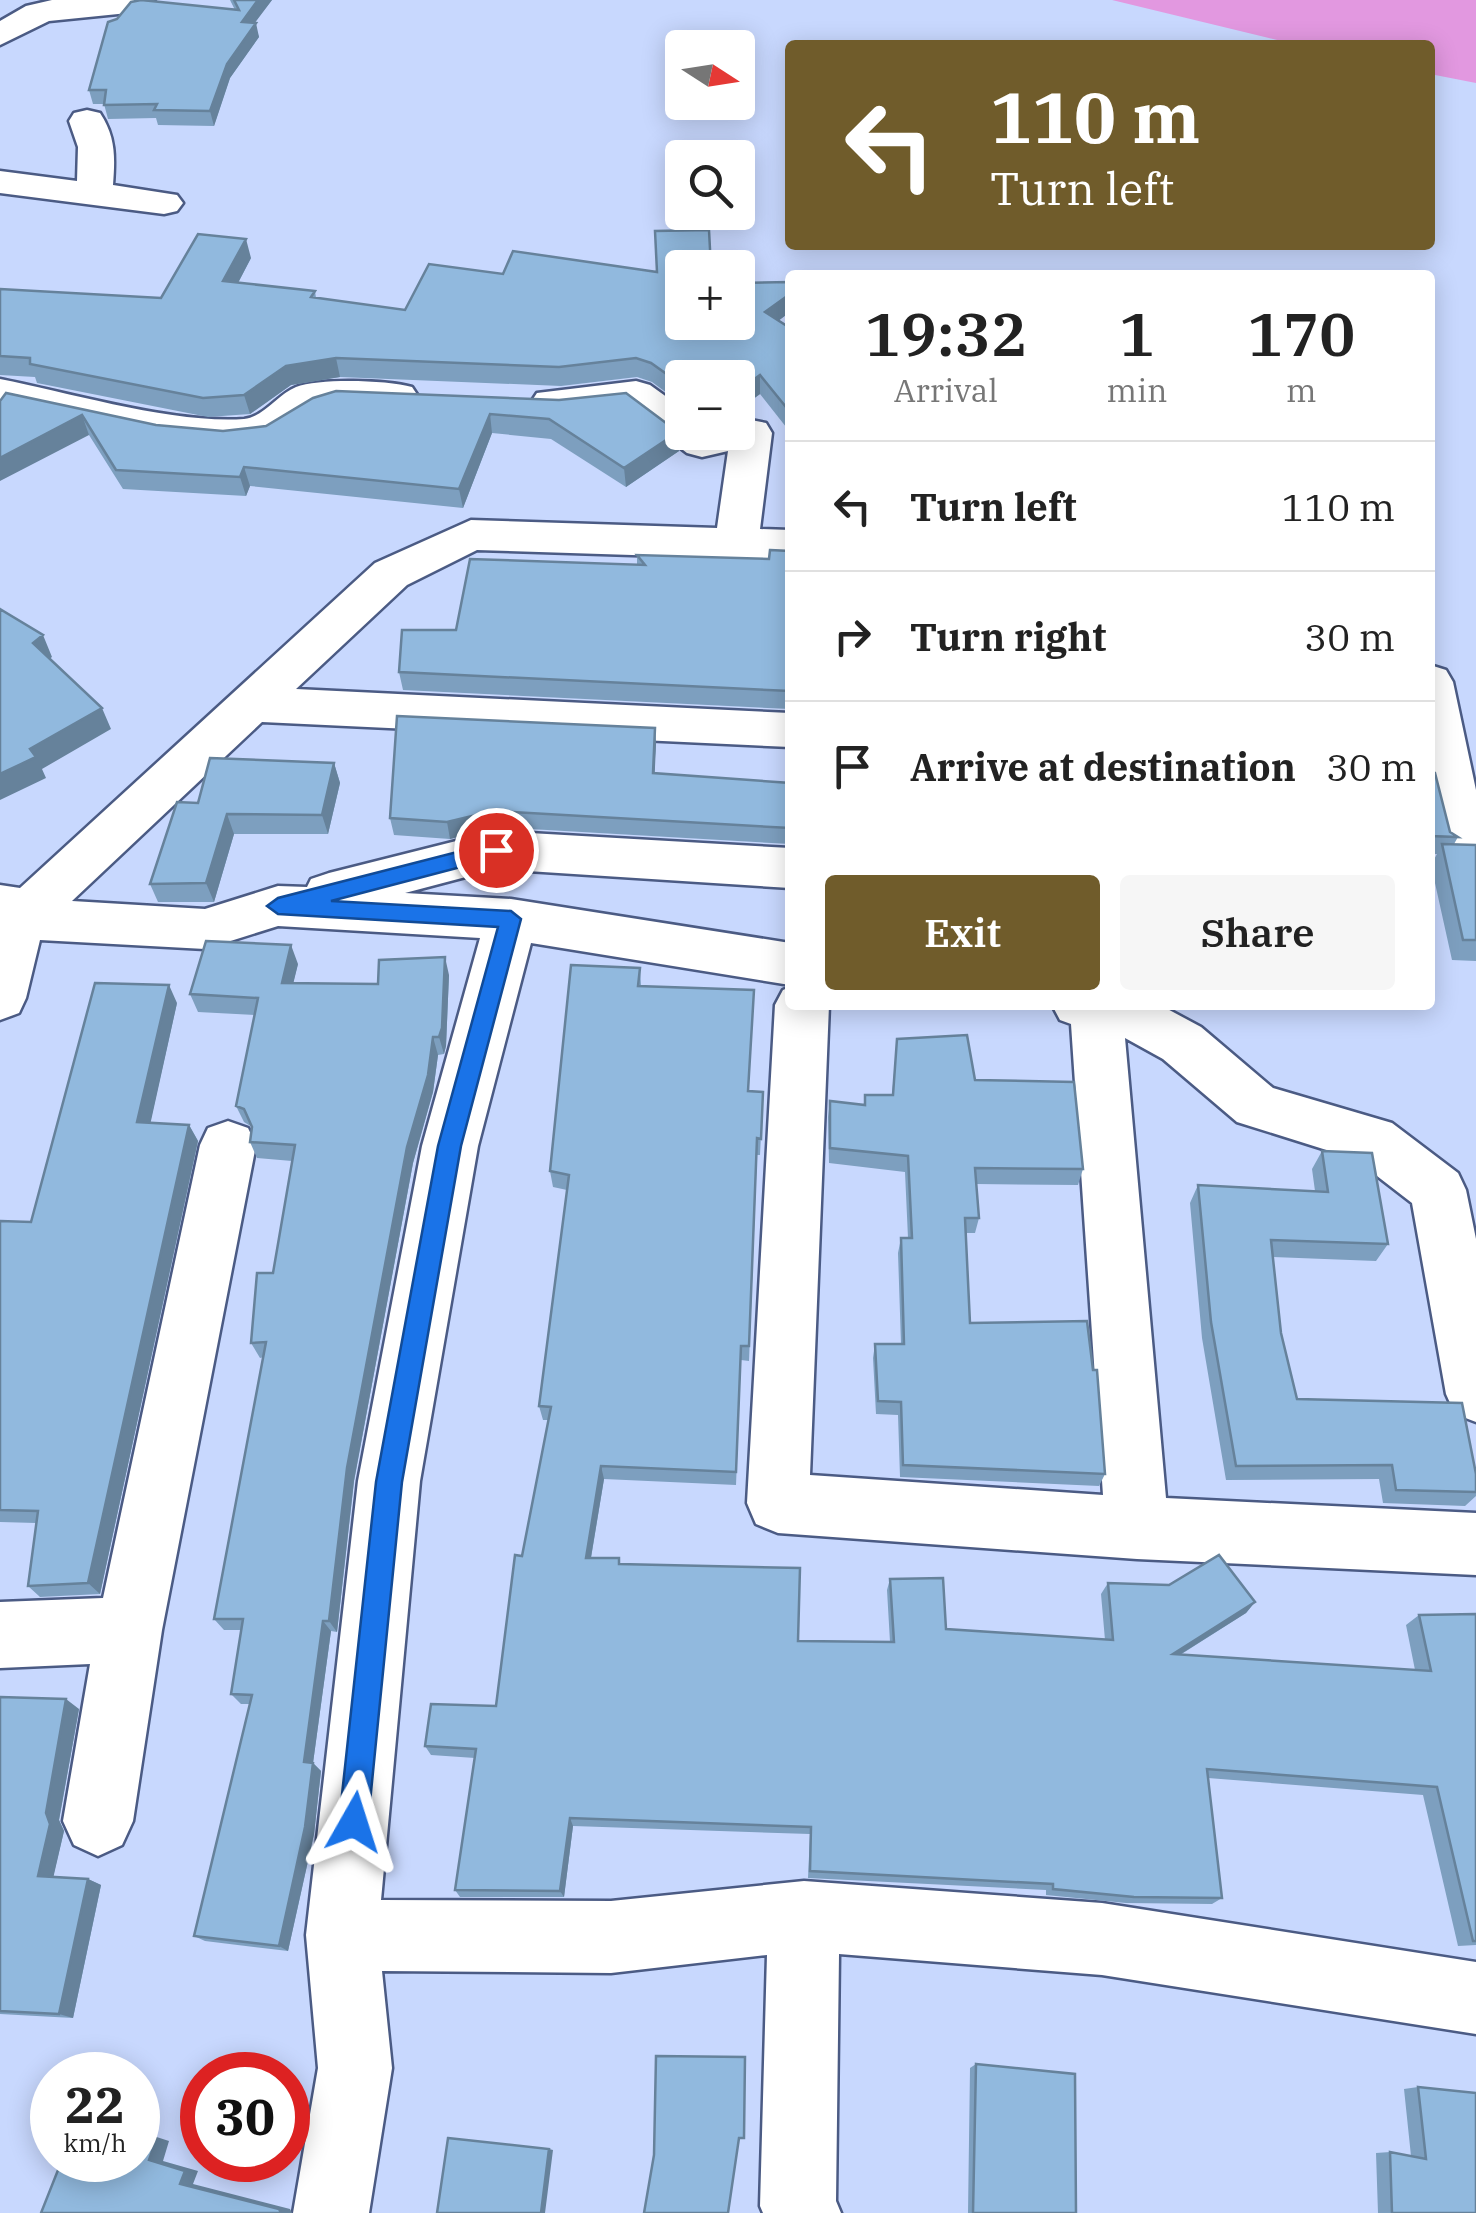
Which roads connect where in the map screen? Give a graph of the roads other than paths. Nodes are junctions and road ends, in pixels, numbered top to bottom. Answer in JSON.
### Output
{"nodes":[{"id":1,"x":138,"y":2,"type":"edge"},
{"id":2,"x":0,"y":36,"type":"edge"},
{"id":3,"x":87,"y":121,"type":"dead end"},
{"id":4,"x":0,"y":182,"type":"edge"},
{"id":5,"x":94,"y":194,"type":"junction"},
{"id":6,"x":164,"y":203,"type":"dead end"},
{"id":7,"x":0,"y":392,"type":"edge"},
{"id":8,"x":432,"y":398,"type":"edge"},
{"id":9,"x":506,"y":400,"type":"edge"},
{"id":10,"x":665,"y":415,"type":"edge"},
{"id":11,"x":785,"y":416,"type":"edge"},
{"id":12,"x":755,"y":432,"type":"edge"},
{"id":13,"x":750,"y":450,"type":"edge"},
{"id":14,"x":737,"y":542,"type":"junction"},
{"id":15,"x":785,"y":544,"type":"edge"},
{"id":16,"x":248,"y":704,"type":"junction"},
{"id":17,"x":785,"y":730,"type":"edge"},
{"id":18,"x":1435,"y":730,"type":"edge"},
{"id":19,"x":1438,"y":759,"type":"edge"},
{"id":20,"x":1462,"y":836,"type":"edge"},
{"id":21,"x":785,"y":868,"type":"edge"},
{"id":22,"x":278,"y":906,"type":"junction"},
{"id":23,"x":10,"y":908,"type":"edge"},
{"id":24,"x":511,"y":919,"type":"junction"},
{"id":25,"x":785,"y":963,"type":"edge"},
{"id":26,"x":0,"y":998,"type":"edge"},
{"id":27,"x":802,"y":1010,"type":"edge"},
{"id":28,"x":1087,"y":1010,"type":"edge"},
{"id":29,"x":1110,"y":1010,"type":"edge"},
{"id":30,"x":228,"y":1146,"type":"dead end"},
{"id":31,"x":1476,"y":1394,"type":"edge"},
{"id":32,"x":1137,"y":1528,"type":"junction"},
{"id":33,"x":1476,"y":1544,"type":"edge"},
{"id":34,"x":129,"y":1630,"type":"junction"},
{"id":35,"x":0,"y":1636,"type":"edge"},
{"id":36,"x":98,"y":1821,"type":"dead end"},
{"id":37,"x":804,"y":1916,"type":"junction"},
{"id":38,"x":342,"y":1936,"type":"junction"},
{"id":39,"x":1476,"y":1998,"type":"edge"},
{"id":40,"x":331,"y":2213,"type":"edge"},
{"id":41,"x":804,"y":2213,"type":"edge"}],
"edges":[{"from":1,"to":2,"type":"street"},
{"from":3,"to":5,"type":"street"},
{"from":4,"to":5,"type":"street"},
{"from":5,"to":6,"type":"street"},
{"from":7,"to":8,"type":"street"},
{"from":9,"to":10,"type":"street"},
{"from":11,"to":12,"type":"street"},
{"from":13,"to":14,"type":"street"},
{"from":14,"to":15,"type":"street"},
{"from":14,"to":16,"type":"street"},
{"from":16,"to":17,"type":"street"},
{"from":16,"to":23,"type":"street"},
{"from":18,"to":19,"type":"street"},
{"from":19,"to":20,"type":"street"},
{"from":21,"to":22,"type":"street"},
{"from":22,"to":23,"type":"street"},
{"from":22,"to":24,"type":"street"},
{"from":23,"to":26,"type":"street"},
{"from":24,"to":25,"type":"street"},
{"from":24,"to":38,"type":"street"},
{"from":27,"to":32,"type":"street"},
{"from":28,"to":32,"type":"street"},
{"from":29,"to":31,"type":"street"},
{"from":30,"to":34,"type":"street"},
{"from":32,"to":33,"type":"street"},
{"from":34,"to":35,"type":"street"},
{"from":34,"to":36,"type":"street"},
{"from":37,"to":38,"type":"street"},
{"from":37,"to":39,"type":"street"},
{"from":37,"to":41,"type":"street"},
{"from":38,"to":40,"type":"street"}]}
